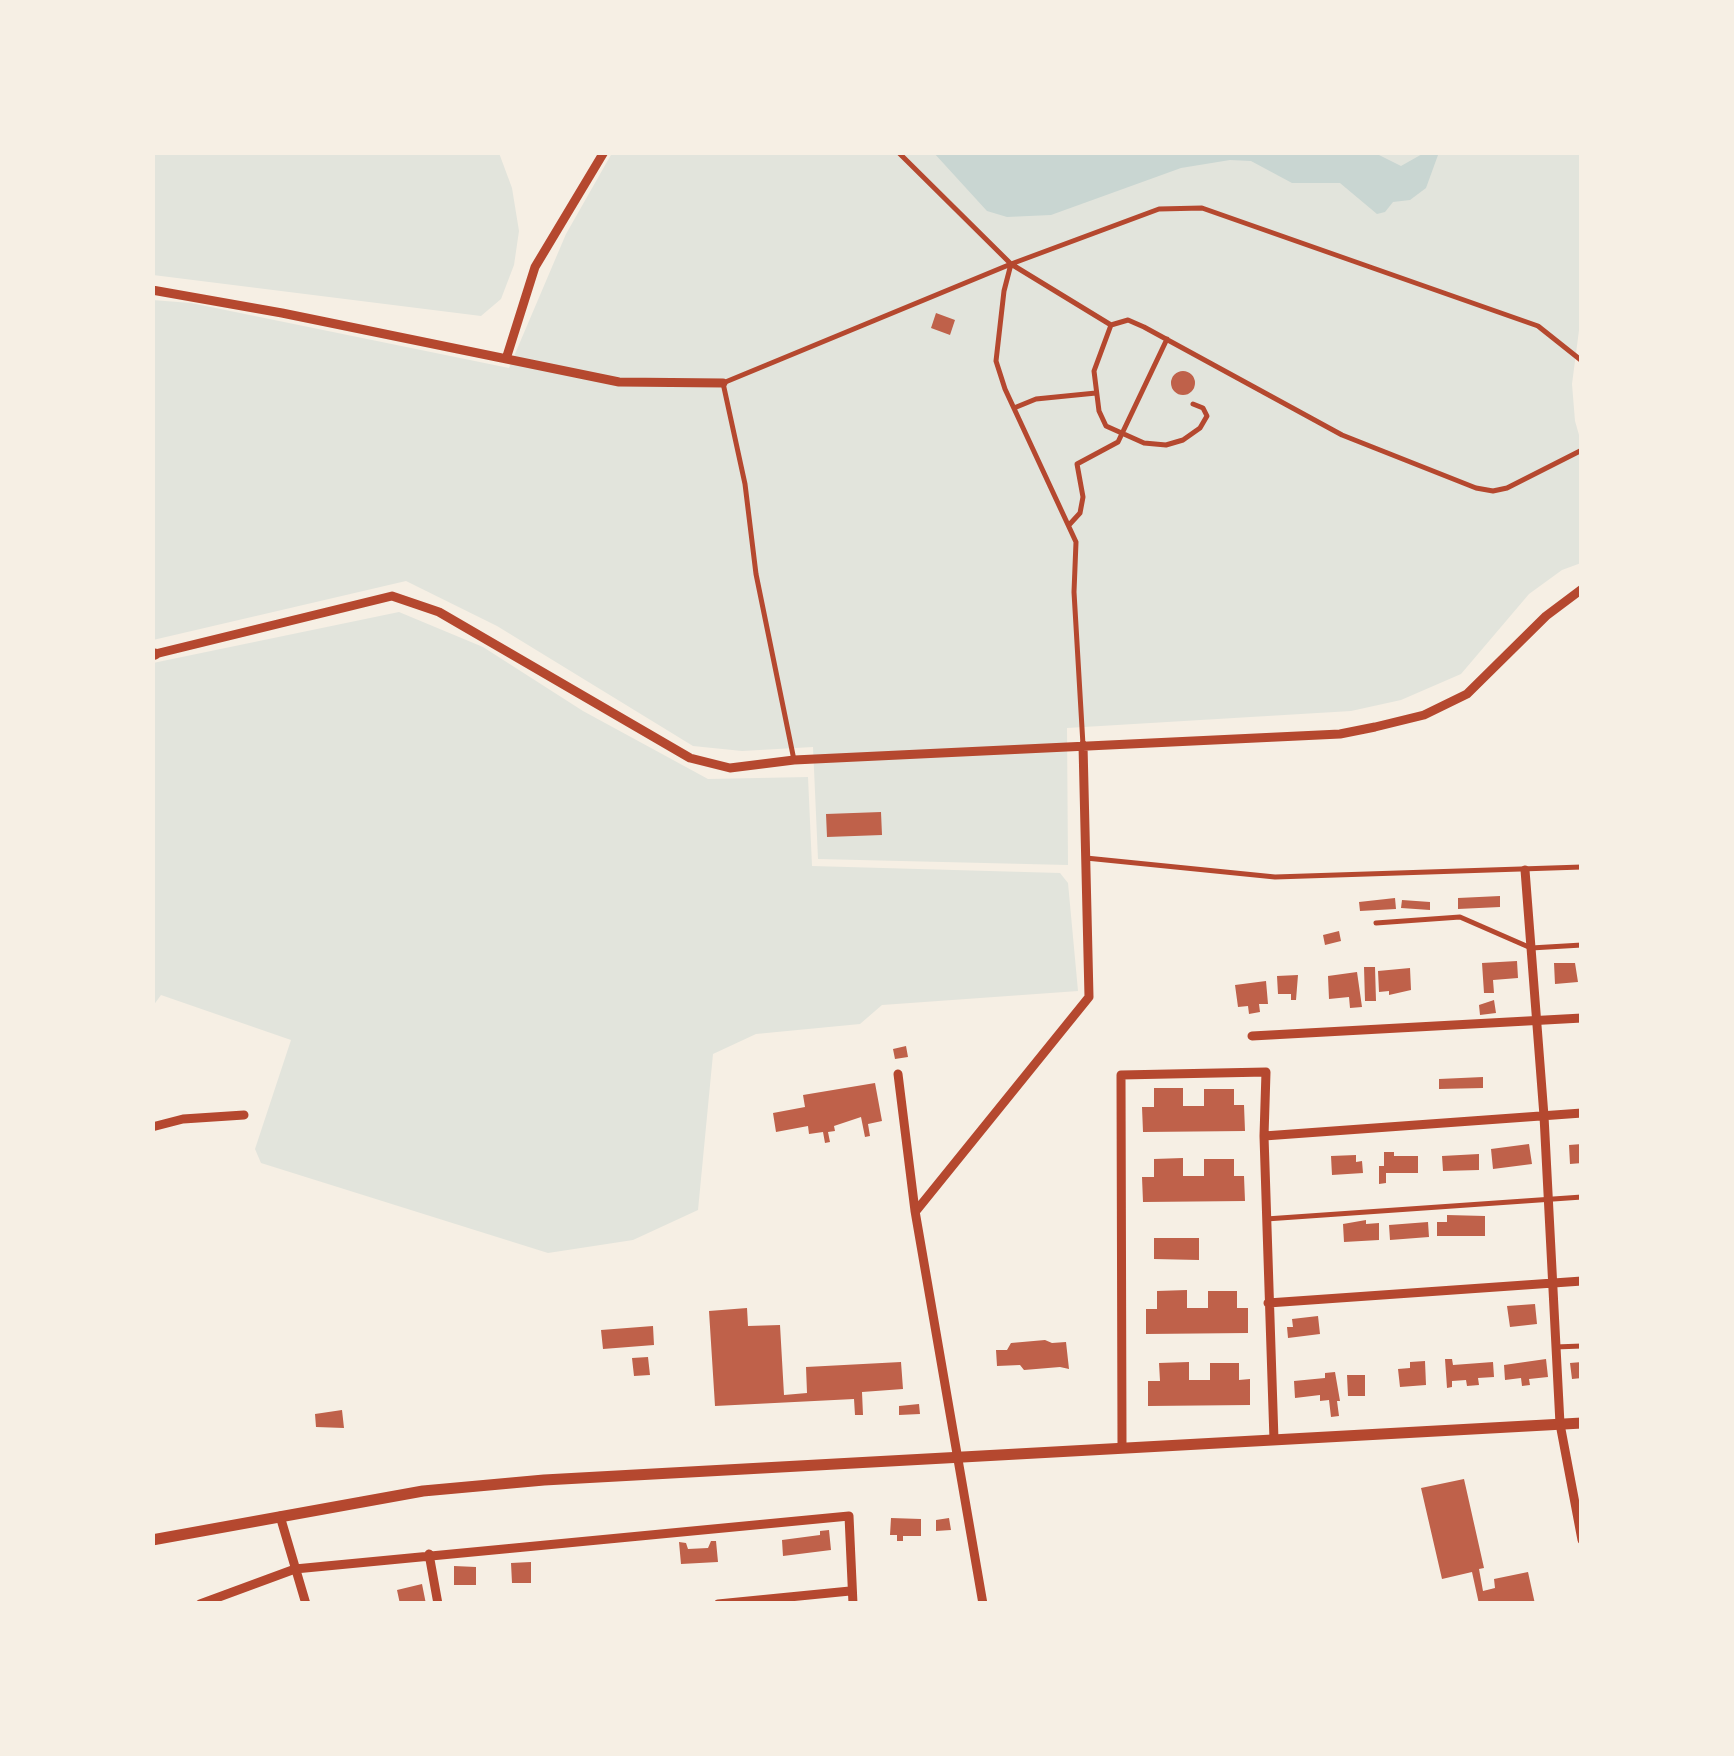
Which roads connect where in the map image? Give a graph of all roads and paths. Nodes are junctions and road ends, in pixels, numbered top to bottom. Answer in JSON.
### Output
{"nodes":[{"id":1,"x":604,"y":152,"type":"edge"},
{"id":2,"x":898,"y":152,"type":"edge"},
{"id":3,"x":1011,"y":264,"type":"junction"},
{"id":4,"x":152,"y":290,"type":"edge"},
{"id":5,"x":1111,"y":326,"type":"junction"},
{"id":6,"x":1167,"y":339,"type":"junction"},
{"id":7,"x":506,"y":359,"type":"junction"},
{"id":8,"x":1582,"y":361,"type":"edge"},
{"id":9,"x":723,"y":383,"type":"junction"},
{"id":10,"x":1096,"y":392,"type":"junction"},
{"id":11,"x":1194,"y":404,"type":"dead end"},
{"id":12,"x":1014,"y":408,"type":"junction"},
{"id":13,"x":1122,"y":435,"type":"junction"},
{"id":14,"x":1582,"y":450,"type":"edge"},
{"id":15,"x":1068,"y":526,"type":"junction"},
{"id":16,"x":1582,"y":589,"type":"edge"},
{"id":17,"x":154,"y":654,"type":"edge"},
{"id":18,"x":1083,"y":744,"type":"junction"},
{"id":19,"x":794,"y":760,"type":"junction"},
{"id":20,"x":1085,"y":858,"type":"junction"},
{"id":21,"x":1582,"y":866,"type":"edge"},
{"id":22,"x":1525,"y":870,"type":"junction"},
{"id":23,"x":1376,"y":923,"type":"dead end"},
{"id":24,"x":1582,"y":945,"type":"edge"},
{"id":25,"x":1531,"y":948,"type":"junction"},
{"id":26,"x":1582,"y":1018,"type":"edge"},
{"id":27,"x":1537,"y":1021,"type":"junction"},
{"id":28,"x":1252,"y":1036,"type":"dead end"},
{"id":29,"x":898,"y":1074,"type":"dead end"},
{"id":30,"x":1582,"y":1113,"type":"edge"},
{"id":31,"x":244,"y":1115,"type":"dead end"},
{"id":32,"x":1544,"y":1116,"type":"junction"},
{"id":33,"x":152,"y":1126,"type":"edge"},
{"id":34,"x":1264,"y":1136,"type":"junction"},
{"id":35,"x":1582,"y":1197,"type":"edge"},
{"id":36,"x":1547,"y":1200,"type":"junction"},
{"id":37,"x":915,"y":1212,"type":"junction"},
{"id":38,"x":1266,"y":1218,"type":"junction"},
{"id":39,"x":1582,"y":1281,"type":"edge"},
{"id":40,"x":1551,"y":1283,"type":"junction"},
{"id":41,"x":1268,"y":1303,"type":"junction"},
{"id":42,"x":1582,"y":1346,"type":"edge"},
{"id":43,"x":1555,"y":1348,"type":"junction"},
{"id":44,"x":1582,"y":1423,"type":"edge"},
{"id":45,"x":1560,"y":1424,"type":"junction"},
{"id":46,"x":1274,"y":1440,"type":"junction"},
{"id":47,"x":1122,"y":1446,"type":"junction"},
{"id":48,"x":960,"y":1457,"type":"junction"},
{"id":49,"x":280,"y":1516,"type":"junction"},
{"id":50,"x":152,"y":1540,"type":"edge"},
{"id":51,"x":1582,"y":1540,"type":"edge"},
{"id":52,"x":430,"y":1554,"type":"junction"},
{"id":53,"x":295,"y":1568,"type":"junction"},
{"id":54,"x":850,"y":1590,"type":"junction"},
{"id":55,"x":200,"y":1604,"type":"edge"},
{"id":56,"x":306,"y":1604,"type":"edge"},
{"id":57,"x":438,"y":1604,"type":"edge"},
{"id":58,"x":718,"y":1604,"type":"edge"},
{"id":59,"x":853,"y":1604,"type":"edge"},
{"id":60,"x":983,"y":1604,"type":"edge"}],
"edges":[{"from":1,"to":7,"type":"street"},
{"from":2,"to":3,"type":"lane"},
{"from":3,"to":5,"type":"lane"},
{"from":3,"to":8,"type":"lane"},
{"from":3,"to":9,"type":"lane"},
{"from":3,"to":12,"type":"lane"},
{"from":4,"to":7,"type":"street"},
{"from":5,"to":6,"type":"lane"},
{"from":5,"to":10,"type":"lane"},
{"from":6,"to":13,"type":"lane"},
{"from":6,"to":14,"type":"lane"},
{"from":7,"to":9,"type":"street"},
{"from":9,"to":19,"type":"lane"},
{"from":10,"to":12,"type":"lane"},
{"from":10,"to":13,"type":"lane"},
{"from":11,"to":13,"type":"lane"},
{"from":12,"to":15,"type":"lane"},
{"from":13,"to":15,"type":"lane"},
{"from":15,"to":18,"type":"lane"},
{"from":16,"to":18,"type":"street"},
{"from":17,"to":19,"type":"street"},
{"from":18,"to":19,"type":"street"},
{"from":18,"to":20,"type":"street"},
{"from":20,"to":22,"type":"lane"},
{"from":20,"to":37,"type":"street"},
{"from":21,"to":22,"type":"lane"},
{"from":22,"to":25,"type":"street"},
{"from":23,"to":25,"type":"lane"},
{"from":24,"to":25,"type":"lane"},
{"from":25,"to":27,"type":"street"},
{"from":26,"to":27,"type":"street"},
{"from":27,"to":28,"type":"street"},
{"from":27,"to":32,"type":"street"},
{"from":29,"to":37,"type":"street"},
{"from":30,"to":32,"type":"street"},
{"from":31,"to":33,"type":"street"},
{"from":32,"to":34,"type":"street"},
{"from":32,"to":36,"type":"street"},
{"from":34,"to":38,"type":"street"},
{"from":34,"to":47,"type":"street"},
{"from":35,"to":36,"type":"lane"},
{"from":36,"to":38,"type":"lane"},
{"from":36,"to":40,"type":"street"},
{"from":37,"to":48,"type":"street"},
{"from":38,"to":41,"type":"street"},
{"from":39,"to":40,"type":"street"},
{"from":40,"to":41,"type":"street"},
{"from":40,"to":43,"type":"street"},
{"from":41,"to":46,"type":"street"},
{"from":42,"to":43,"type":"lane"},
{"from":43,"to":45,"type":"street"},
{"from":44,"to":45,"type":"street"},
{"from":45,"to":46,"type":"street"},
{"from":45,"to":51,"type":"street"},
{"from":46,"to":47,"type":"street"},
{"from":47,"to":48,"type":"street"},
{"from":48,"to":49,"type":"street"},
{"from":48,"to":60,"type":"street"},
{"from":49,"to":50,"type":"street"},
{"from":49,"to":53,"type":"street"},
{"from":52,"to":53,"type":"street"},
{"from":52,"to":54,"type":"street"},
{"from":52,"to":57,"type":"street"},
{"from":53,"to":55,"type":"street"},
{"from":53,"to":56,"type":"street"},
{"from":54,"to":58,"type":"street"},
{"from":54,"to":59,"type":"street"}]}
